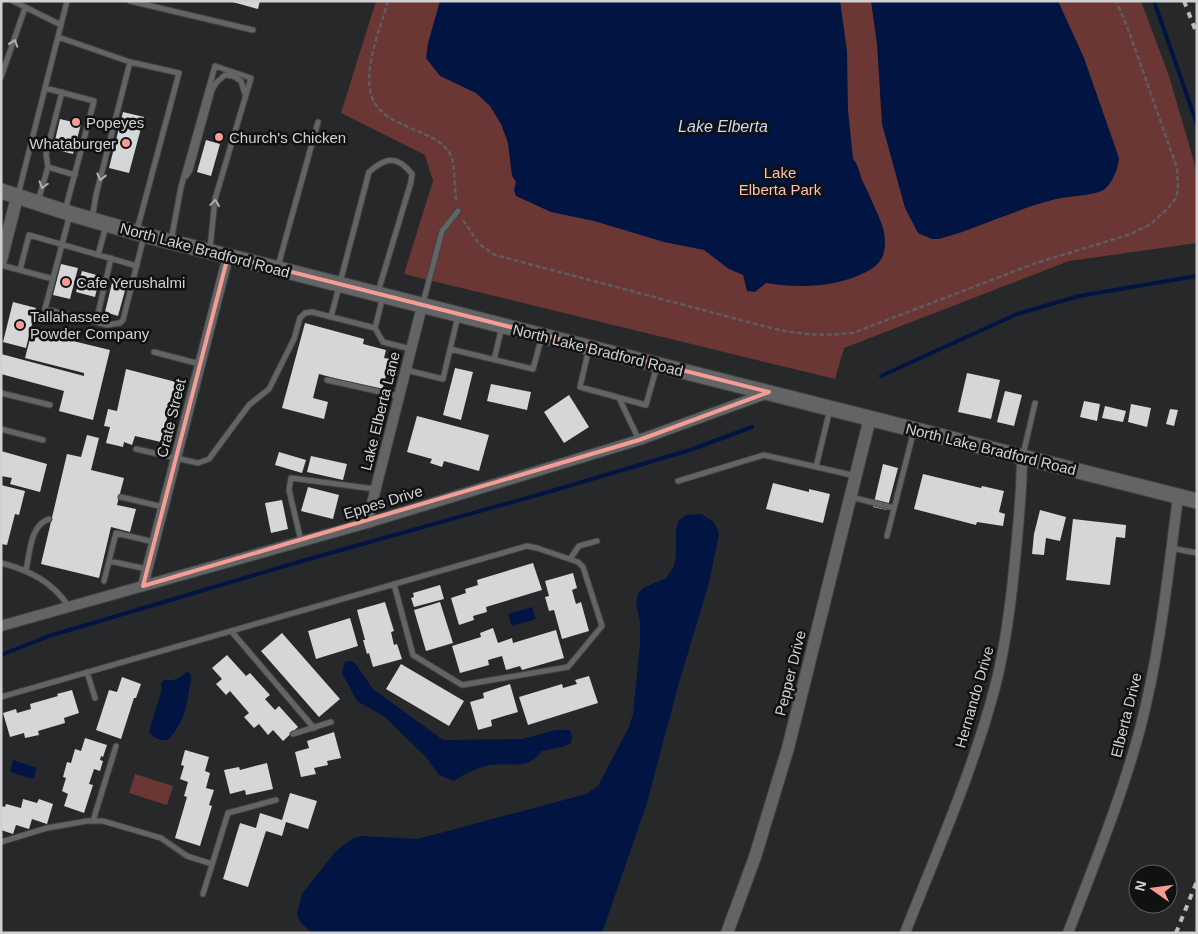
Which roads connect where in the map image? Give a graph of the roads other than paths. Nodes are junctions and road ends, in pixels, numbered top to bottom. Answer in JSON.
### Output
{"nodes":[{"id":1,"x":13,"y":1,"type":"edge"},
{"id":2,"x":67,"y":1,"type":"edge"},
{"id":3,"x":130,"y":1,"type":"edge"},
{"id":4,"x":25,"y":8,"type":"junction"},
{"id":5,"x":61,"y":25,"type":"junction"},
{"id":6,"x":253,"y":30,"type":"dead end"},
{"id":7,"x":58,"y":37,"type":"junction"},
{"id":8,"x":130,"y":62,"type":"junction"},
{"id":9,"x":1,"y":77,"type":"edge"},
{"id":10,"x":45,"y":88,"type":"junction"},
{"id":11,"x":62,"y":92,"type":"junction"},
{"id":12,"x":246,"y":95,"type":"junction"},
{"id":13,"x":318,"y":122,"type":"dead end"},
{"id":14,"x":48,"y":167,"type":"junction"},
{"id":15,"x":75,"y":175,"type":"junction"},
{"id":16,"x":183,"y":178,"type":"junction"},
{"id":17,"x":1,"y":191,"type":"edge"},
{"id":18,"x":17,"y":197,"type":"junction"},
{"id":19,"x":38,"y":203,"type":"junction"},
{"id":20,"x":458,"y":211,"type":"road end"},
{"id":21,"x":68,"y":213,"type":"junction"},
{"id":22,"x":92,"y":220,"type":"junction"},
{"id":23,"x":107,"y":224,"type":"junction"},
{"id":24,"x":140,"y":234,"type":"junction"},
{"id":25,"x":171,"y":242,"type":"junction"},
{"id":26,"x":62,"y":245,"type":"junction"},
{"id":27,"x":210,"y":252,"type":"junction"},
{"id":28,"x":98,"y":255,"type":"junction"},
{"id":29,"x":228,"y":256,"type":"junction"},
{"id":30,"x":111,"y":258,"type":"junction"},
{"id":31,"x":1,"y":260,"type":"edge"},
{"id":32,"x":1,"y":265,"type":"edge"},
{"id":33,"x":137,"y":266,"type":"junction"},
{"id":34,"x":278,"y":269,"type":"junction"},
{"id":35,"x":20,"y":270,"type":"junction"},
{"id":36,"x":53,"y":279,"type":"junction"},
{"id":37,"x":339,"y":285,"type":"junction"},
{"id":38,"x":380,"y":295,"type":"junction"},
{"id":39,"x":422,"y":306,"type":"junction"},
{"id":40,"x":458,"y":315,"type":"junction"},
{"id":41,"x":331,"y":317,"type":"junction"},
{"id":42,"x":96,"y":322,"type":"junction"},
{"id":43,"x":503,"y":326,"type":"junction"},
{"id":44,"x":375,"y":328,"type":"junction"},
{"id":45,"x":542,"y":336,"type":"junction"},
{"id":46,"x":589,"y":348,"type":"junction"},
{"id":47,"x":450,"y":349,"type":"junction"},
{"id":48,"x":411,"y":350,"type":"junction"},
{"id":49,"x":154,"y":352,"type":"dead end"},
{"id":50,"x":494,"y":360,"type":"junction"},
{"id":51,"x":200,"y":364,"type":"junction"},
{"id":52,"x":657,"y":364,"type":"junction"},
{"id":53,"x":406,"y":370,"type":"junction"},
{"id":54,"x":327,"y":380,"type":"dead end"},
{"id":55,"x":769,"y":392,"type":"junction"},
{"id":56,"x":1,"y":393,"type":"edge"},
{"id":57,"x":399,"y":397,"type":"junction"},
{"id":58,"x":619,"y":398,"type":"junction"},
{"id":59,"x":1036,"y":403,"type":"dead end"},
{"id":60,"x":50,"y":405,"type":"dead end"},
{"id":61,"x":831,"y":408,"type":"junction"},
{"id":62,"x":870,"y":418,"type":"junction"},
{"id":63,"x":1,"y":429,"type":"edge"},
{"id":64,"x":914,"y":430,"type":"junction"},
{"id":65,"x":43,"y":440,"type":"dead end"},
{"id":66,"x":639,"y":440,"type":"junction"},
{"id":67,"x":136,"y":449,"type":"dead end"},
{"id":68,"x":176,"y":458,"type":"junction"},
{"id":69,"x":1022,"y":458,"type":"junction"},
{"id":70,"x":816,"y":467,"type":"junction"},
{"id":71,"x":856,"y":476,"type":"junction"},
{"id":72,"x":678,"y":480,"type":"dead end"},
{"id":73,"x":376,"y":489,"type":"junction"},
{"id":74,"x":121,"y":497,"type":"dead end"},
{"id":75,"x":850,"y":497,"type":"junction"},
{"id":76,"x":1178,"y":497,"type":"junction"},
{"id":77,"x":1197,"y":501,"type":"edge"},
{"id":78,"x":163,"y":507,"type":"junction"},
{"id":79,"x":894,"y":508,"type":"junction"},
{"id":80,"x":49,"y":519,"type":"dead end"},
{"id":81,"x":367,"y":523,"type":"junction"},
{"id":82,"x":887,"y":536,"type":"dead end"},
{"id":83,"x":597,"y":541,"type":"dead end"},
{"id":84,"x":154,"y":542,"type":"junction"},
{"id":85,"x":301,"y":542,"type":"junction"},
{"id":86,"x":1172,"y":548,"type":"junction"},
{"id":87,"x":1197,"y":553,"type":"edge"},
{"id":88,"x":570,"y":559,"type":"junction"},
{"id":89,"x":109,"y":561,"type":"junction"},
{"id":90,"x":1,"y":563,"type":"edge"},
{"id":91,"x":148,"y":569,"type":"junction"},
{"id":92,"x":26,"y":570,"type":"junction"},
{"id":93,"x":104,"y":581,"type":"dead end"},
{"id":94,"x":394,"y":584,"type":"junction"},
{"id":95,"x":143,"y":586,"type":"junction"},
{"id":96,"x":69,"y":607,"type":"junction"},
{"id":97,"x":1,"y":626,"type":"edge"},
{"id":98,"x":231,"y":631,"type":"junction"},
{"id":99,"x":87,"y":672,"type":"junction"},
{"id":100,"x":1,"y":697,"type":"edge"},
{"id":101,"x":95,"y":698,"type":"dead end"},
{"id":102,"x":331,"y":722,"type":"dead end"},
{"id":103,"x":314,"y":728,"type":"junction"},
{"id":104,"x":293,"y":734,"type":"dead end"},
{"id":105,"x":116,"y":746,"type":"dead end"},
{"id":106,"x":276,"y":800,"type":"dead end"},
{"id":107,"x":93,"y":821,"type":"junction"},
{"id":108,"x":1,"y":842,"type":"edge"},
{"id":109,"x":212,"y":864,"type":"junction"},
{"id":110,"x":203,"y":894,"type":"dead end"},
{"id":111,"x":727,"y":933,"type":"edge"},
{"id":112,"x":905,"y":933,"type":"edge"},
{"id":113,"x":1068,"y":933,"type":"edge"}],
"edges":[{"from":1,"to":4,"type":"lane"},
{"from":2,"to":5,"type":"lane"},
{"from":3,"to":6,"type":"lane"},
{"from":4,"to":5,"type":"lane"},
{"from":9,"to":4,"type":"lane","one_way":true},
{"from":5,"to":7,"type":"lane"},
{"from":7,"to":8,"type":"lane"},
{"from":7,"to":10,"type":"lane"},
{"from":8,"to":22,"type":"lane","one_way":true},
{"from":8,"to":24,"type":"lane"},
{"from":10,"to":11,"type":"lane"},
{"from":10,"to":18,"type":"lane"},
{"from":11,"to":14,"type":"lane"},
{"from":11,"to":15,"type":"lane"},
{"from":12,"to":16,"type":"lane"},
{"from":12,"to":16,"type":"lane"},
{"from":27,"to":12,"type":"lane","one_way":true},
{"from":13,"to":34,"type":"lane"},
{"from":14,"to":15,"type":"lane"},
{"from":14,"to":19,"type":"lane","one_way":true},
{"from":15,"to":21,"type":"lane"},
{"from":16,"to":25,"type":"lane"},
{"from":17,"to":18,"type":"main road","name":"North Lake Bradford Road"},
{"from":18,"to":19,"type":"main road","name":"North Lake Bradford Road"},
{"from":18,"to":31,"type":"street"},
{"from":19,"to":21,"type":"main road","name":"North Lake Bradford Road"},
{"from":20,"to":39,"type":"lane"},
{"from":21,"to":22,"type":"main road","name":"North Lake Bradford Road"},
{"from":21,"to":26,"type":"lane"},
{"from":22,"to":23,"type":"main road","name":"North Lake Bradford Road"},
{"from":23,"to":24,"type":"main road","name":"North Lake Bradford Road"},
{"from":23,"to":28,"type":"lane"},
{"from":24,"to":25,"type":"main road","name":"North Lake Bradford Road"},
{"from":24,"to":33,"type":"lane"},
{"from":25,"to":27,"type":"main road","name":"North Lake Bradford Road"},
{"from":26,"to":28,"type":"lane"},
{"from":26,"to":35,"type":"lane"},
{"from":26,"to":36,"type":"lane"},
{"from":27,"to":29,"type":"main road","name":"North Lake Bradford Road"},
{"from":28,"to":30,"type":"lane"},
{"from":29,"to":34,"type":"main road","name":"North Lake Bradford Road"},
{"from":29,"to":51,"type":"street","name":"Crate Street"},
{"from":30,"to":33,"type":"lane"},
{"from":30,"to":42,"type":"lane"},
{"from":32,"to":35,"type":"lane"},
{"from":33,"to":42,"type":"lane"},
{"from":34,"to":37,"type":"main road","name":"North Lake Bradford Road"},
{"from":35,"to":36,"type":"lane"},
{"from":36,"to":42,"type":"lane"},
{"from":37,"to":38,"type":"main road","name":"North Lake Bradford Road"},
{"from":37,"to":38,"type":"lane"},
{"from":37,"to":41,"type":"lane"},
{"from":38,"to":39,"type":"main road","name":"North Lake Bradford Road"},
{"from":38,"to":44,"type":"lane"},
{"from":39,"to":40,"type":"main road","name":"North Lake Bradford Road"},
{"from":39,"to":48,"type":"street","name":"Lake Elberta Lane"},
{"from":40,"to":43,"type":"main road","name":"North Lake Bradford Road"},
{"from":40,"to":47,"type":"lane"},
{"from":41,"to":44,"type":"lane"},
{"from":41,"to":68,"type":"lane"},
{"from":43,"to":45,"type":"main road","name":"North Lake Bradford Road"},
{"from":43,"to":50,"type":"lane"},
{"from":44,"to":48,"type":"lane"},
{"from":45,"to":46,"type":"main road","name":"North Lake Bradford Road"},
{"from":45,"to":50,"type":"lane"},
{"from":46,"to":52,"type":"main road","name":"North Lake Bradford Road"},
{"from":46,"to":58,"type":"lane"},
{"from":47,"to":50,"type":"lane"},
{"from":47,"to":53,"type":"lane"},
{"from":48,"to":53,"type":"street","name":"Lake Elberta Lane"},
{"from":49,"to":51,"type":"lane"},
{"from":51,"to":68,"type":"street","name":"Crate Street"},
{"from":52,"to":55,"type":"main road","name":"North Lake Bradford Road"},
{"from":52,"to":58,"type":"lane"},
{"from":53,"to":57,"type":"street","name":"Lake Elberta Lane"},
{"from":54,"to":57,"type":"lane"},
{"from":55,"to":61,"type":"main road","name":"North Lake Bradford Road"},
{"from":55,"to":66,"type":"street","name":"Eppes Drive"},
{"from":56,"to":60,"type":"lane"},
{"from":57,"to":73,"type":"street","name":"Lake Elberta Lane"},
{"from":58,"to":66,"type":"lane"},
{"from":59,"to":69,"type":"lane"},
{"from":61,"to":62,"type":"main road","name":"North Lake Bradford Road"},
{"from":61,"to":70,"type":"lane"},
{"from":62,"to":64,"type":"main road","name":"North Lake Bradford Road"},
{"from":62,"to":71,"type":"street","name":"Pepper Drive"},
{"from":63,"to":65,"type":"lane"},
{"from":64,"to":69,"type":"main road","name":"North Lake Bradford Road"},
{"from":64,"to":79,"type":"lane"},
{"from":66,"to":81,"type":"street","name":"Eppes Drive"},
{"from":67,"to":68,"type":"lane"},
{"from":68,"to":78,"type":"street","name":"Crate Street"},
{"from":69,"to":76,"type":"main road","name":"North Lake Bradford Road"},
{"from":69,"to":112,"type":"street","name":"Hernando Drive"},
{"from":70,"to":71,"type":"lane"},
{"from":70,"to":72,"type":"lane"},
{"from":71,"to":75,"type":"street","name":"Pepper Drive"},
{"from":73,"to":81,"type":"street","name":"Lake Elberta Lane"},
{"from":73,"to":85,"type":"lane"},
{"from":74,"to":78,"type":"lane"},
{"from":75,"to":79,"type":"lane"},
{"from":75,"to":111,"type":"street","name":"Pepper Drive"},
{"from":76,"to":77,"type":"main road","name":"North Lake Bradford Road"},
{"from":76,"to":86,"type":"street","name":"Elberta Drive"},
{"from":78,"to":84,"type":"street","name":"Crate Street"},
{"from":79,"to":82,"type":"lane"},
{"from":80,"to":92,"type":"lane"},
{"from":81,"to":85,"type":"street","name":"Eppes Drive"},
{"from":83,"to":88,"type":"lane"},
{"from":84,"to":89,"type":"lane"},
{"from":84,"to":91,"type":"street","name":"Crate Street"},
{"from":85,"to":95,"type":"street","name":"Eppes Drive"},
{"from":86,"to":87,"type":"lane"},
{"from":86,"to":113,"type":"street","name":"Elberta Drive"},
{"from":88,"to":94,"type":"lane"},
{"from":88,"to":94,"type":"lane"},
{"from":89,"to":91,"type":"lane"},
{"from":89,"to":93,"type":"lane"},
{"from":90,"to":92,"type":"lane"},
{"from":91,"to":95,"type":"street","name":"Crate Street"},
{"from":92,"to":96,"type":"lane"},
{"from":94,"to":98,"type":"lane"},
{"from":95,"to":96,"type":"street","name":"Eppes Drive"},
{"from":96,"to":97,"type":"street","name":"Eppes Drive"},
{"from":98,"to":99,"type":"lane"},
{"from":98,"to":103,"type":"lane"},
{"from":99,"to":100,"type":"lane"},
{"from":99,"to":101,"type":"lane"},
{"from":102,"to":103,"type":"lane"},
{"from":103,"to":104,"type":"lane"},
{"from":105,"to":107,"type":"lane"},
{"from":106,"to":109,"type":"lane"},
{"from":107,"to":108,"type":"lane"},
{"from":107,"to":109,"type":"lane"},
{"from":109,"to":110,"type":"lane"}]}
